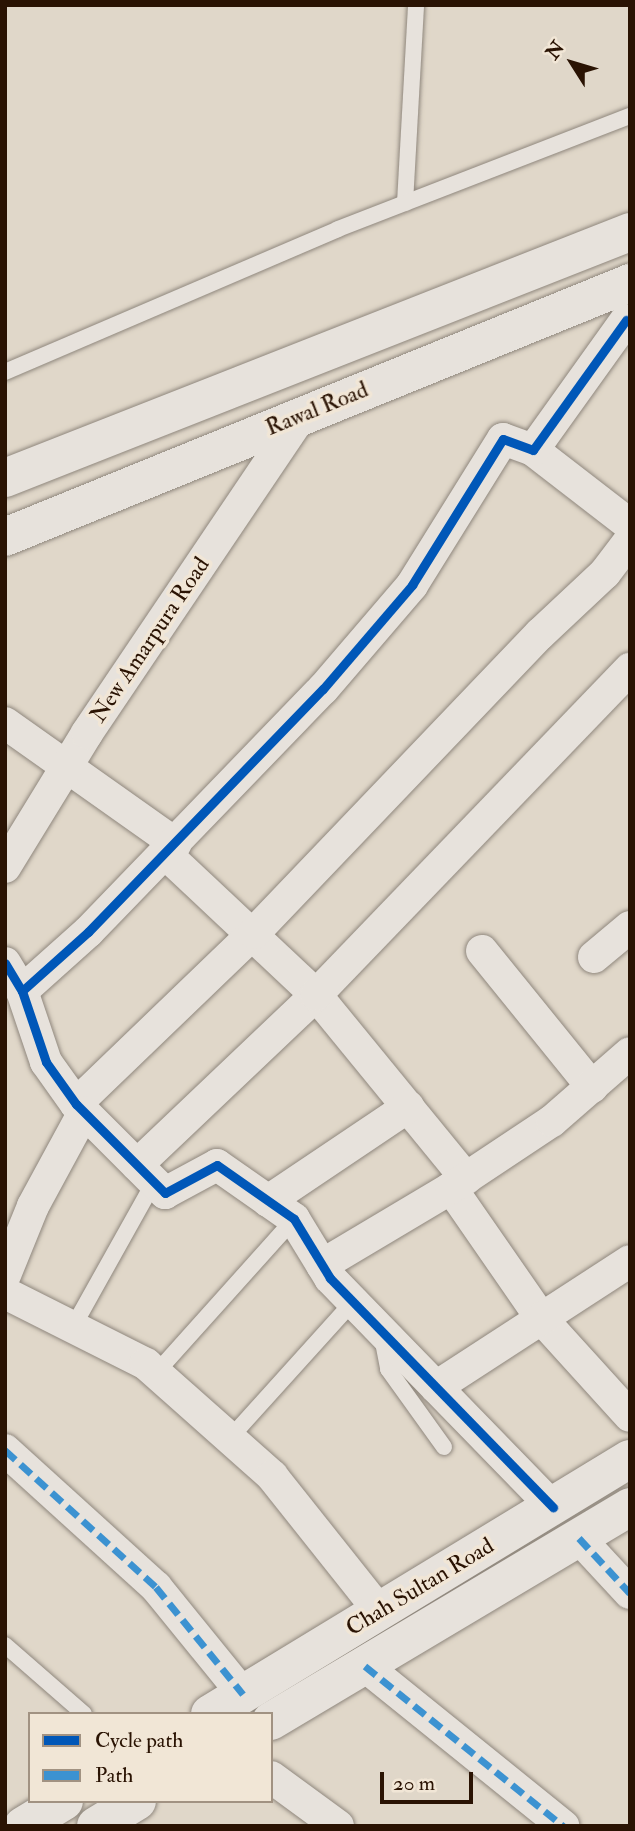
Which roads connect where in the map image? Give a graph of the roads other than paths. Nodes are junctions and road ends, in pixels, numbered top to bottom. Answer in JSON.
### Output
{"nodes":[{"id":1,"x":416,"y":5,"type":"edge"},
{"id":2,"x":630,"y":116,"type":"edge"},
{"id":3,"x":405,"y":203,"type":"junction"},
{"id":4,"x":630,"y":232,"type":"edge"},
{"id":5,"x":622,"y":305,"type":"edge"},
{"id":6,"x":5,"y":372,"type":"edge"},
{"id":7,"x":301,"y":416,"type":"junction"},
{"id":8,"x":533,"y":450,"type":"junction"},
{"id":9,"x":5,"y":478,"type":"edge"},
{"id":10,"x":630,"y":525,"type":"edge"},
{"id":11,"x":5,"y":537,"type":"edge"},
{"id":12,"x":630,"y":540,"type":"edge"},
{"id":13,"x":630,"y":668,"type":"edge"},
{"id":14,"x":5,"y":723,"type":"edge"},
{"id":15,"x":68,"y":764,"type":"junction"},
{"id":16,"x":171,"y":849,"type":"junction"},
{"id":17,"x":5,"y":867,"type":"edge"},
{"id":18,"x":630,"y":927,"type":"edge"},
{"id":19,"x":254,"y":933,"type":"junction"},
{"id":20,"x":482,"y":951,"type":"dead end"},
{"id":21,"x":594,"y":957,"type":"dead end"},
{"id":22,"x":5,"y":963,"type":"edge"},
{"id":23,"x":22,"y":991,"type":"junction"},
{"id":24,"x":316,"y":995,"type":"junction"},
{"id":25,"x":630,"y":1053,"type":"edge"},
{"id":26,"x":592,"y":1087,"type":"junction"},
{"id":27,"x":408,"y":1107,"type":"junction"},
{"id":28,"x":80,"y":1108,"type":"junction"},
{"id":29,"x":145,"y":1174,"type":"junction"},
{"id":30,"x":458,"y":1183,"type":"junction"},
{"id":31,"x":268,"y":1201,"type":"junction"},
{"id":32,"x":294,"y":1219,"type":"junction"},
{"id":33,"x":630,"y":1261,"type":"edge"},
{"id":34,"x":322,"y":1265,"type":"junction"},
{"id":35,"x":5,"y":1275,"type":"edge"},
{"id":36,"x":5,"y":1293,"type":"edge"},
{"id":37,"x":353,"y":1302,"type":"junction"},
{"id":38,"x":541,"y":1318,"type":"junction"},
{"id":39,"x":73,"y":1327,"type":"junction"},
{"id":40,"x":381,"y":1331,"type":"junction"},
{"id":41,"x":156,"y":1373,"type":"junction"},
{"id":42,"x":436,"y":1387,"type":"junction"},
{"id":43,"x":630,"y":1416,"type":"edge"},
{"id":44,"x":230,"y":1438,"type":"junction"},
{"id":45,"x":444,"y":1447,"type":"dead end"},
{"id":46,"x":6,"y":1456,"type":"edge"},
{"id":47,"x":630,"y":1460,"type":"edge"},
{"id":48,"x":553,"y":1507,"type":"junction"},
{"id":49,"x":630,"y":1507,"type":"edge"},
{"id":50,"x":579,"y":1538,"type":"junction"},
{"id":51,"x":630,"y":1593,"type":"edge"},
{"id":52,"x":380,"y":1612,"type":"junction"},
{"id":53,"x":5,"y":1645,"type":"edge"},
{"id":54,"x":365,"y":1666,"type":"junction"},
{"id":55,"x":243,"y":1694,"type":"junction"},
{"id":56,"x":82,"y":1712,"type":"edge"},
{"id":57,"x":213,"y":1712,"type":"edge"},
{"id":58,"x":273,"y":1720,"type":"edge"},
{"id":59,"x":273,"y":1778,"type":"edge"},
{"id":60,"x":61,"y":1803,"type":"edge"},
{"id":61,"x":134,"y":1803,"type":"edge"},
{"id":62,"x":23,"y":1826,"type":"edge"},
{"id":63,"x":96,"y":1826,"type":"edge"},
{"id":64,"x":338,"y":1826,"type":"edge"},
{"id":65,"x":562,"y":1826,"type":"edge"}],
"edges":[{"from":1,"to":3,"type":"lane"},
{"from":2,"to":3,"type":"lane"},
{"from":3,"to":6,"type":"lane"},
{"from":4,"to":9,"type":"main road"},
{"from":5,"to":7,"type":"main road","name":"Rawal Road"},
{"from":5,"to":8,"type":"street"},
{"from":7,"to":11,"type":"main road","name":"Rawal Road"},
{"from":7,"to":15,"type":"street","name":"New Amarpura Road"},
{"from":8,"to":10,"type":"street"},
{"from":8,"to":16,"type":"street"},
{"from":12,"to":19,"type":"street"},
{"from":13,"to":24,"type":"street"},
{"from":14,"to":15,"type":"street"},
{"from":15,"to":16,"type":"street"},
{"from":15,"to":17,"type":"street","name":"New Amarpura Road"},
{"from":16,"to":19,"type":"street"},
{"from":16,"to":23,"type":"street"},
{"from":18,"to":21,"type":"street"},
{"from":19,"to":24,"type":"street"},
{"from":19,"to":28,"type":"street"},
{"from":20,"to":26,"type":"street"},
{"from":22,"to":23,"type":"street"},
{"from":23,"to":28,"type":"street"},
{"from":24,"to":27,"type":"street"},
{"from":24,"to":29,"type":"street"},
{"from":25,"to":26,"type":"street"},
{"from":26,"to":30,"type":"street"},
{"from":27,"to":30,"type":"street"},
{"from":27,"to":31,"type":"street"},
{"from":28,"to":29,"type":"street"},
{"from":28,"to":35,"type":"street"},
{"from":29,"to":31,"type":"street"},
{"from":29,"to":39,"type":"lane"},
{"from":30,"to":34,"type":"street"},
{"from":30,"to":38,"type":"street"},
{"from":31,"to":32,"type":"street"},
{"from":32,"to":34,"type":"street"},
{"from":32,"to":41,"type":"lane"},
{"from":33,"to":38,"type":"street"},
{"from":34,"to":37,"type":"street"},
{"from":36,"to":39,"type":"street"},
{"from":37,"to":40,"type":"street"},
{"from":37,"to":44,"type":"lane"},
{"from":38,"to":42,"type":"street"},
{"from":38,"to":43,"type":"street"},
{"from":39,"to":41,"type":"street"},
{"from":40,"to":42,"type":"street"},
{"from":40,"to":45,"type":"lane"},
{"from":41,"to":44,"type":"street"},
{"from":42,"to":48,"type":"street"},
{"from":44,"to":52,"type":"street"},
{"from":46,"to":55,"type":"street"},
{"from":47,"to":48,"type":"main road","name":"Chah Sultan Road"},
{"from":48,"to":52,"type":"main road","name":"Chah Sultan Road"},
{"from":49,"to":50,"type":"main road","name":"Chah Sultan Road"},
{"from":50,"to":51,"type":"street"},
{"from":50,"to":54,"type":"main road","name":"Chah Sultan Road"},
{"from":52,"to":55,"type":"main road","name":"Chah Sultan Road"},
{"from":53,"to":56,"type":"lane"},
{"from":54,"to":58,"type":"main road","name":"Chah Sultan Road"},
{"from":54,"to":65,"type":"street"},
{"from":55,"to":57,"type":"main road","name":"Chah Sultan Road"},
{"from":59,"to":64,"type":"street"},
{"from":60,"to":62,"type":"main road"},
{"from":61,"to":63,"type":"main road"}]}
